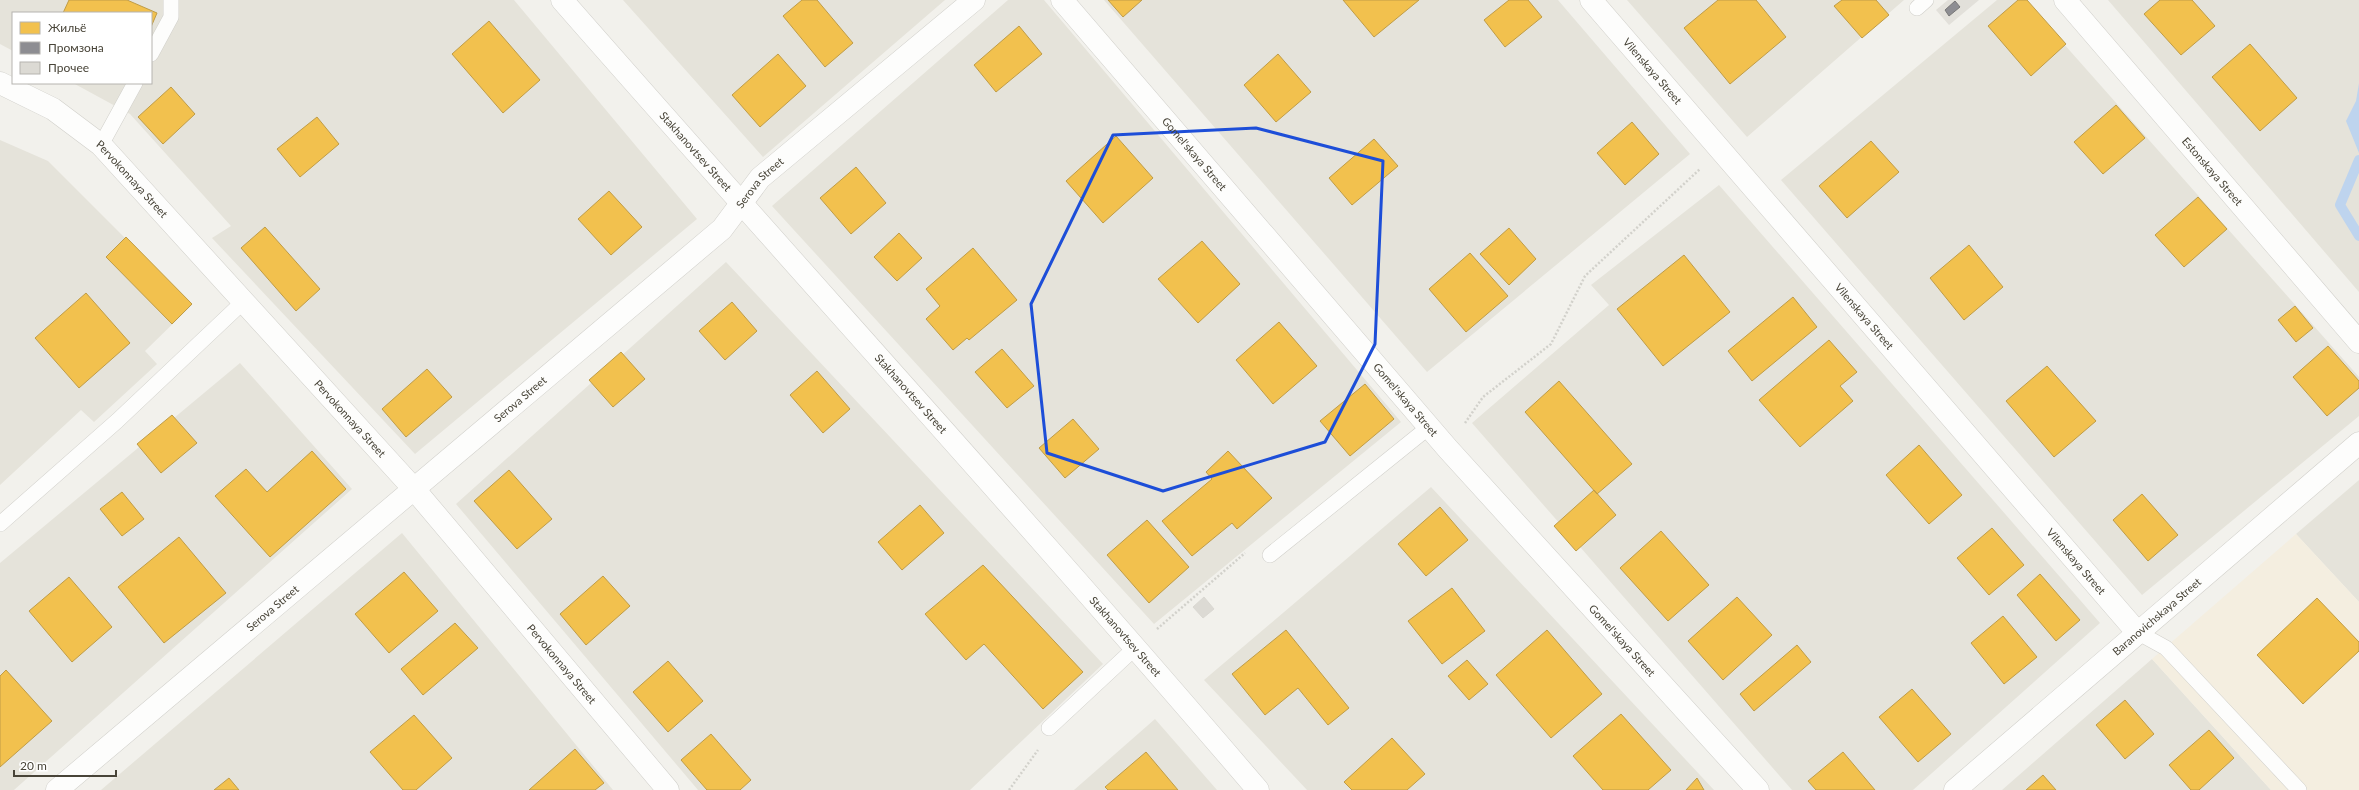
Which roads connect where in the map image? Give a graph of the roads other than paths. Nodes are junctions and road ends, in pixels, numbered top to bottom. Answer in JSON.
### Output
{"nodes":[{"id":1,"x":171,"y":0,"type":"edge"},
{"id":2,"x":562,"y":0,"type":"edge"},
{"id":3,"x":974,"y":0,"type":"edge"},
{"id":4,"x":1062,"y":0,"type":"edge"},
{"id":5,"x":1591,"y":0,"type":"edge"},
{"id":6,"x":2065,"y":0,"type":"edge"},
{"id":7,"x":152,"y":52,"type":"edge"},
{"id":8,"x":0,"y":83,"type":"edge"},
{"id":9,"x":134,"y":84,"type":"edge"},
{"id":10,"x":101,"y":145,"type":"junction"},
{"id":11,"x":741,"y":205,"type":"junction"},
{"id":12,"x":242,"y":302,"type":"junction"},
{"id":13,"x":2359,"y":342,"type":"edge"},
{"id":14,"x":1429,"y":427,"type":"junction"},
{"id":15,"x":2359,"y":444,"type":"edge"},
{"id":16,"x":414,"y":489,"type":"junction"},
{"id":17,"x":0,"y":524,"type":"edge"},
{"id":18,"x":1270,"y":555,"type":"road end"},
{"id":19,"x":2138,"y":632,"type":"junction"},
{"id":20,"x":1136,"y":647,"type":"junction"},
{"id":21,"x":1049,"y":728,"type":"road end"},
{"id":22,"x":57,"y":790,"type":"edge"},
{"id":23,"x":668,"y":790,"type":"edge"},
{"id":24,"x":1258,"y":790,"type":"edge"},
{"id":25,"x":1758,"y":790,"type":"edge"},
{"id":26,"x":1954,"y":790,"type":"edge"},
{"id":27,"x":2299,"y":790,"type":"edge"}],
"edges":[{"from":1,"to":7,"type":"lane"},
{"from":2,"to":11,"type":"street","name":"Stakhanovtsev Street"},
{"from":3,"to":11,"type":"street","name":"Serova Street"},
{"from":4,"to":14,"type":"street","name":"Gomel'skaya Street"},
{"from":5,"to":19,"type":"street","name":"Vilenskaya Street"},
{"from":6,"to":13,"type":"street","name":"Estonskaya Street"},
{"from":8,"to":10,"type":"street","name":"Pervokonnaya Street"},
{"from":9,"to":10,"type":"lane"},
{"from":10,"to":12,"type":"street","name":"Pervokonnaya Street"},
{"from":11,"to":16,"type":"street","name":"Serova Street"},
{"from":11,"to":20,"type":"street","name":"Stakhanovtsev Street"},
{"from":12,"to":16,"type":"street","name":"Pervokonnaya Street"},
{"from":12,"to":17,"type":"lane"},
{"from":14,"to":18,"type":"lane"},
{"from":14,"to":25,"type":"street","name":"Gomel'skaya Street"},
{"from":15,"to":19,"type":"street","name":"Baranovichskaya Street"},
{"from":16,"to":22,"type":"street","name":"Serova Street"},
{"from":16,"to":23,"type":"street","name":"Pervokonnaya Street"},
{"from":19,"to":26,"type":"street","name":"Baranovichskaya Street"},
{"from":19,"to":27,"type":"lane"},
{"from":20,"to":21,"type":"lane"},
{"from":20,"to":24,"type":"street","name":"Stakhanovtsev Street"}]}
